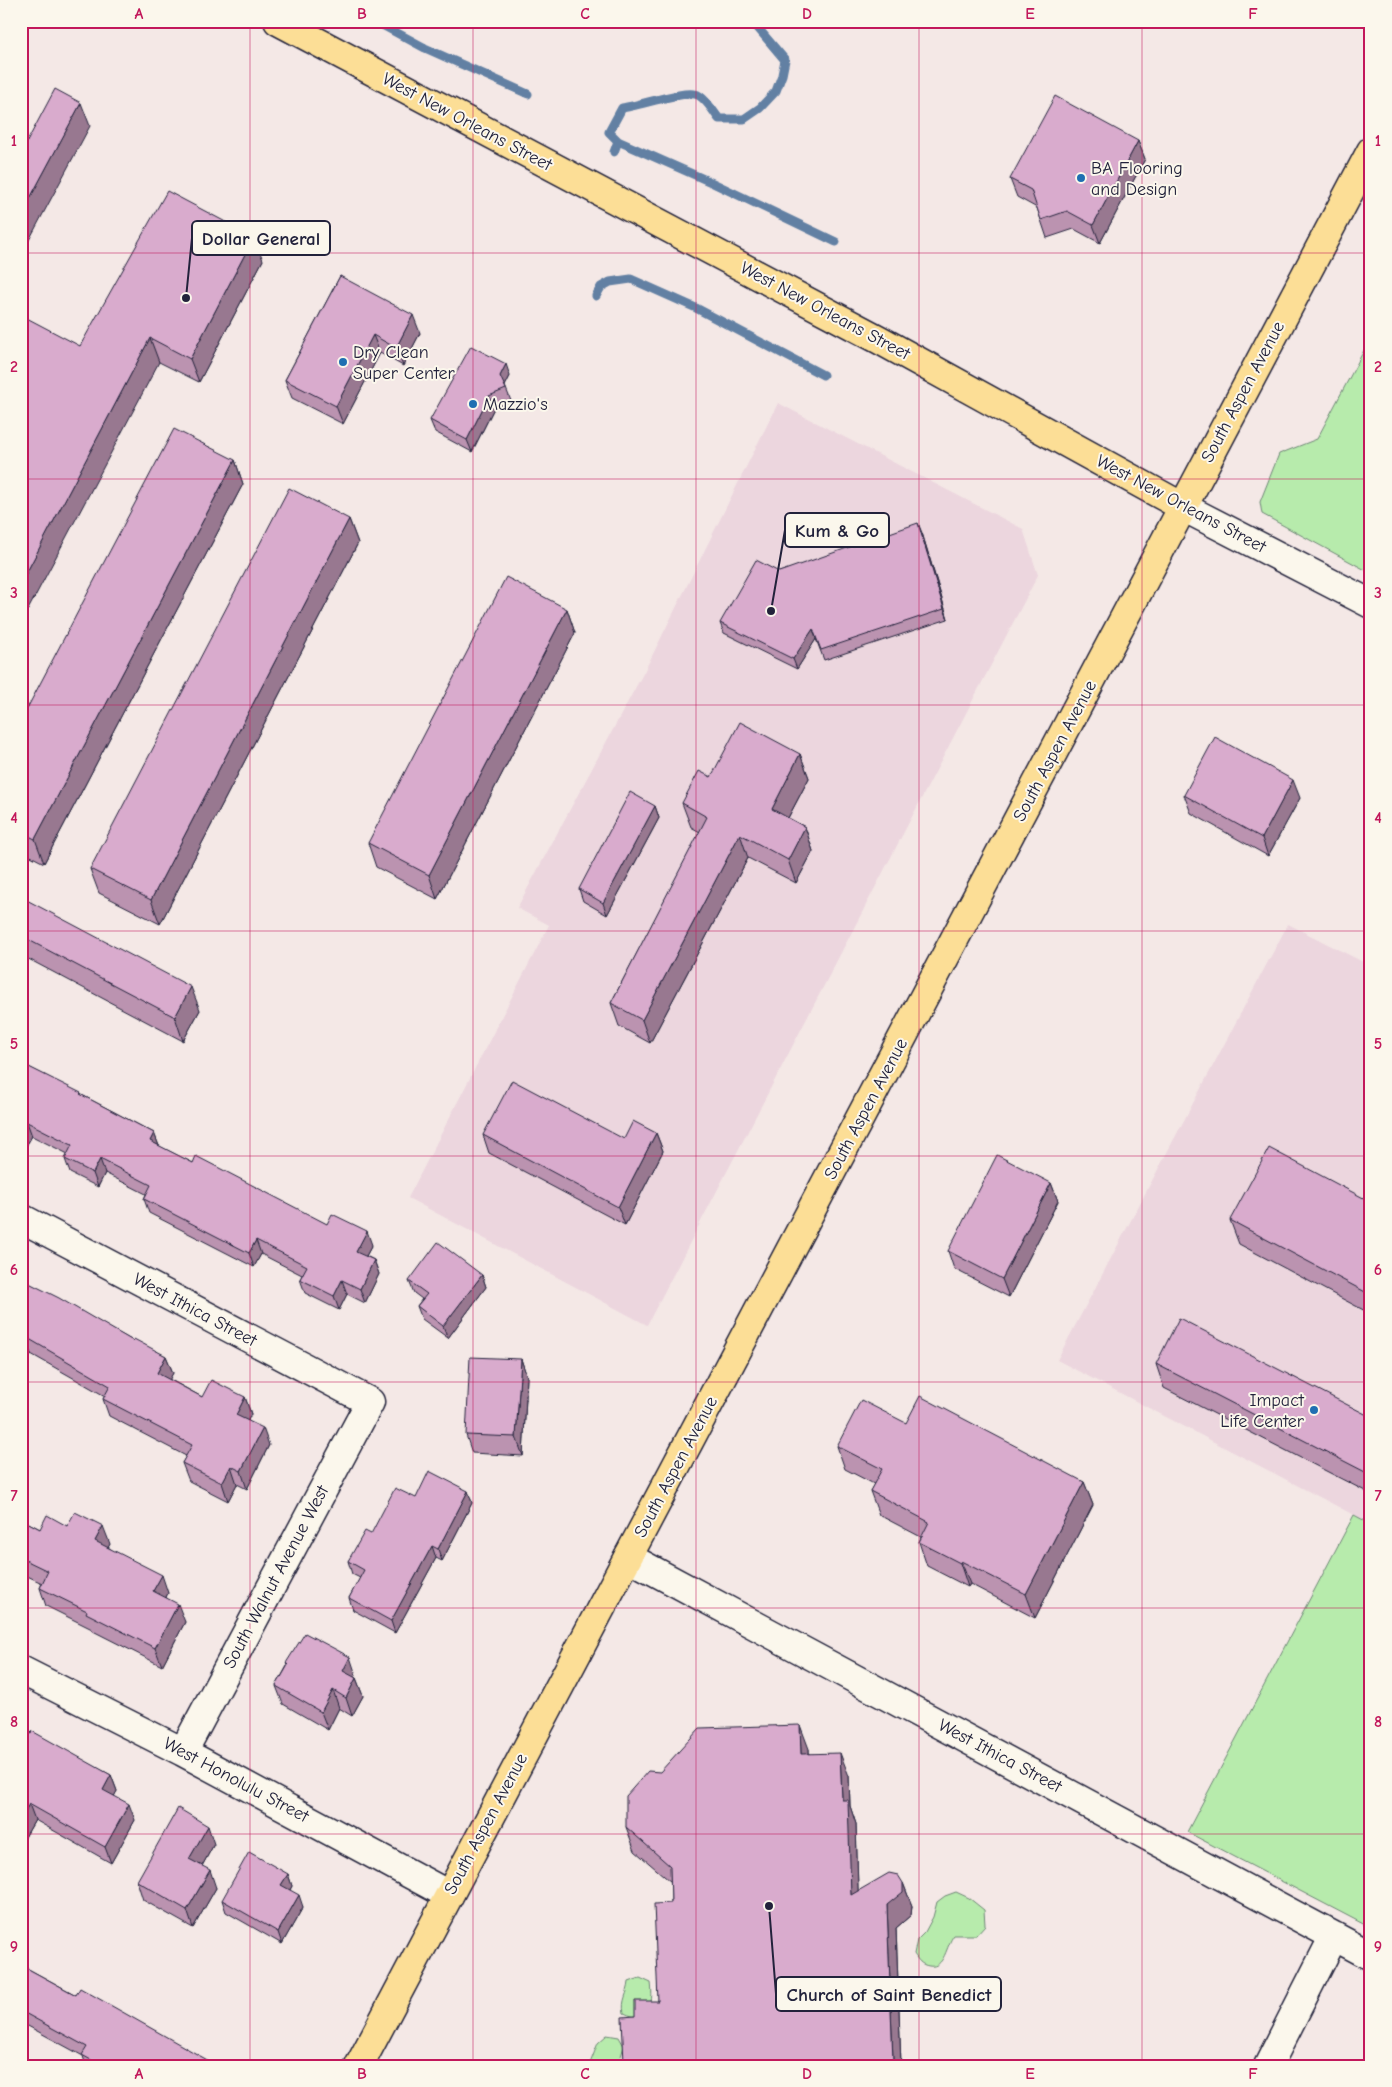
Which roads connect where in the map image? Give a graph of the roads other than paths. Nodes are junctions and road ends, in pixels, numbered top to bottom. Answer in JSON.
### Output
{"nodes":[{"id":1,"x":278,"y":21,"type":"edge"},
{"id":2,"x":1371,"y":151,"type":"edge"},
{"id":3,"x":1183,"y":507,"type":"junction"},
{"id":4,"x":1371,"y":604,"type":"edge"},
{"id":5,"x":21,"y":1218,"type":"edge"},
{"id":6,"x":370,"y":1402,"type":"joint"},
{"id":7,"x":628,"y":1557,"type":"junction"},
{"id":8,"x":21,"y":1670,"type":"edge"},
{"id":9,"x":183,"y":1752,"type":"junction"},
{"id":10,"x":449,"y":1894,"type":"junction"},
{"id":11,"x":1334,"y":1936,"type":"junction"},
{"id":12,"x":1371,"y":1956,"type":"edge"},
{"id":13,"x":359,"y":2066,"type":"edge"},
{"id":14,"x":1268,"y":2066,"type":"edge"}],
"edges":[{"from":1,"to":3,"type":"main road","name":"West New Orleans Street"},
{"from":2,"to":3,"type":"main road","name":"South Aspen Avenue"},
{"from":3,"to":4,"type":"street","name":"West New Orleans Street"},
{"from":3,"to":7,"type":"main road","name":"South Aspen Avenue"},
{"from":5,"to":6,"type":"street","name":"West Ithica Street"},
{"from":6,"to":9,"type":"street","name":"South Walnut Avenue West"},
{"from":7,"to":10,"type":"main road","name":"South Aspen Avenue"},
{"from":7,"to":11,"type":"street","name":"West Ithica Street"},
{"from":8,"to":9,"type":"street","name":"West Honolulu Street"},
{"from":9,"to":10,"type":"street","name":"West Honolulu Street"},
{"from":10,"to":13,"type":"main road","name":"South Aspen Avenue"},
{"from":11,"to":12,"type":"street","name":"West Ithica Street"},
{"from":11,"to":14,"type":"street"}]}
